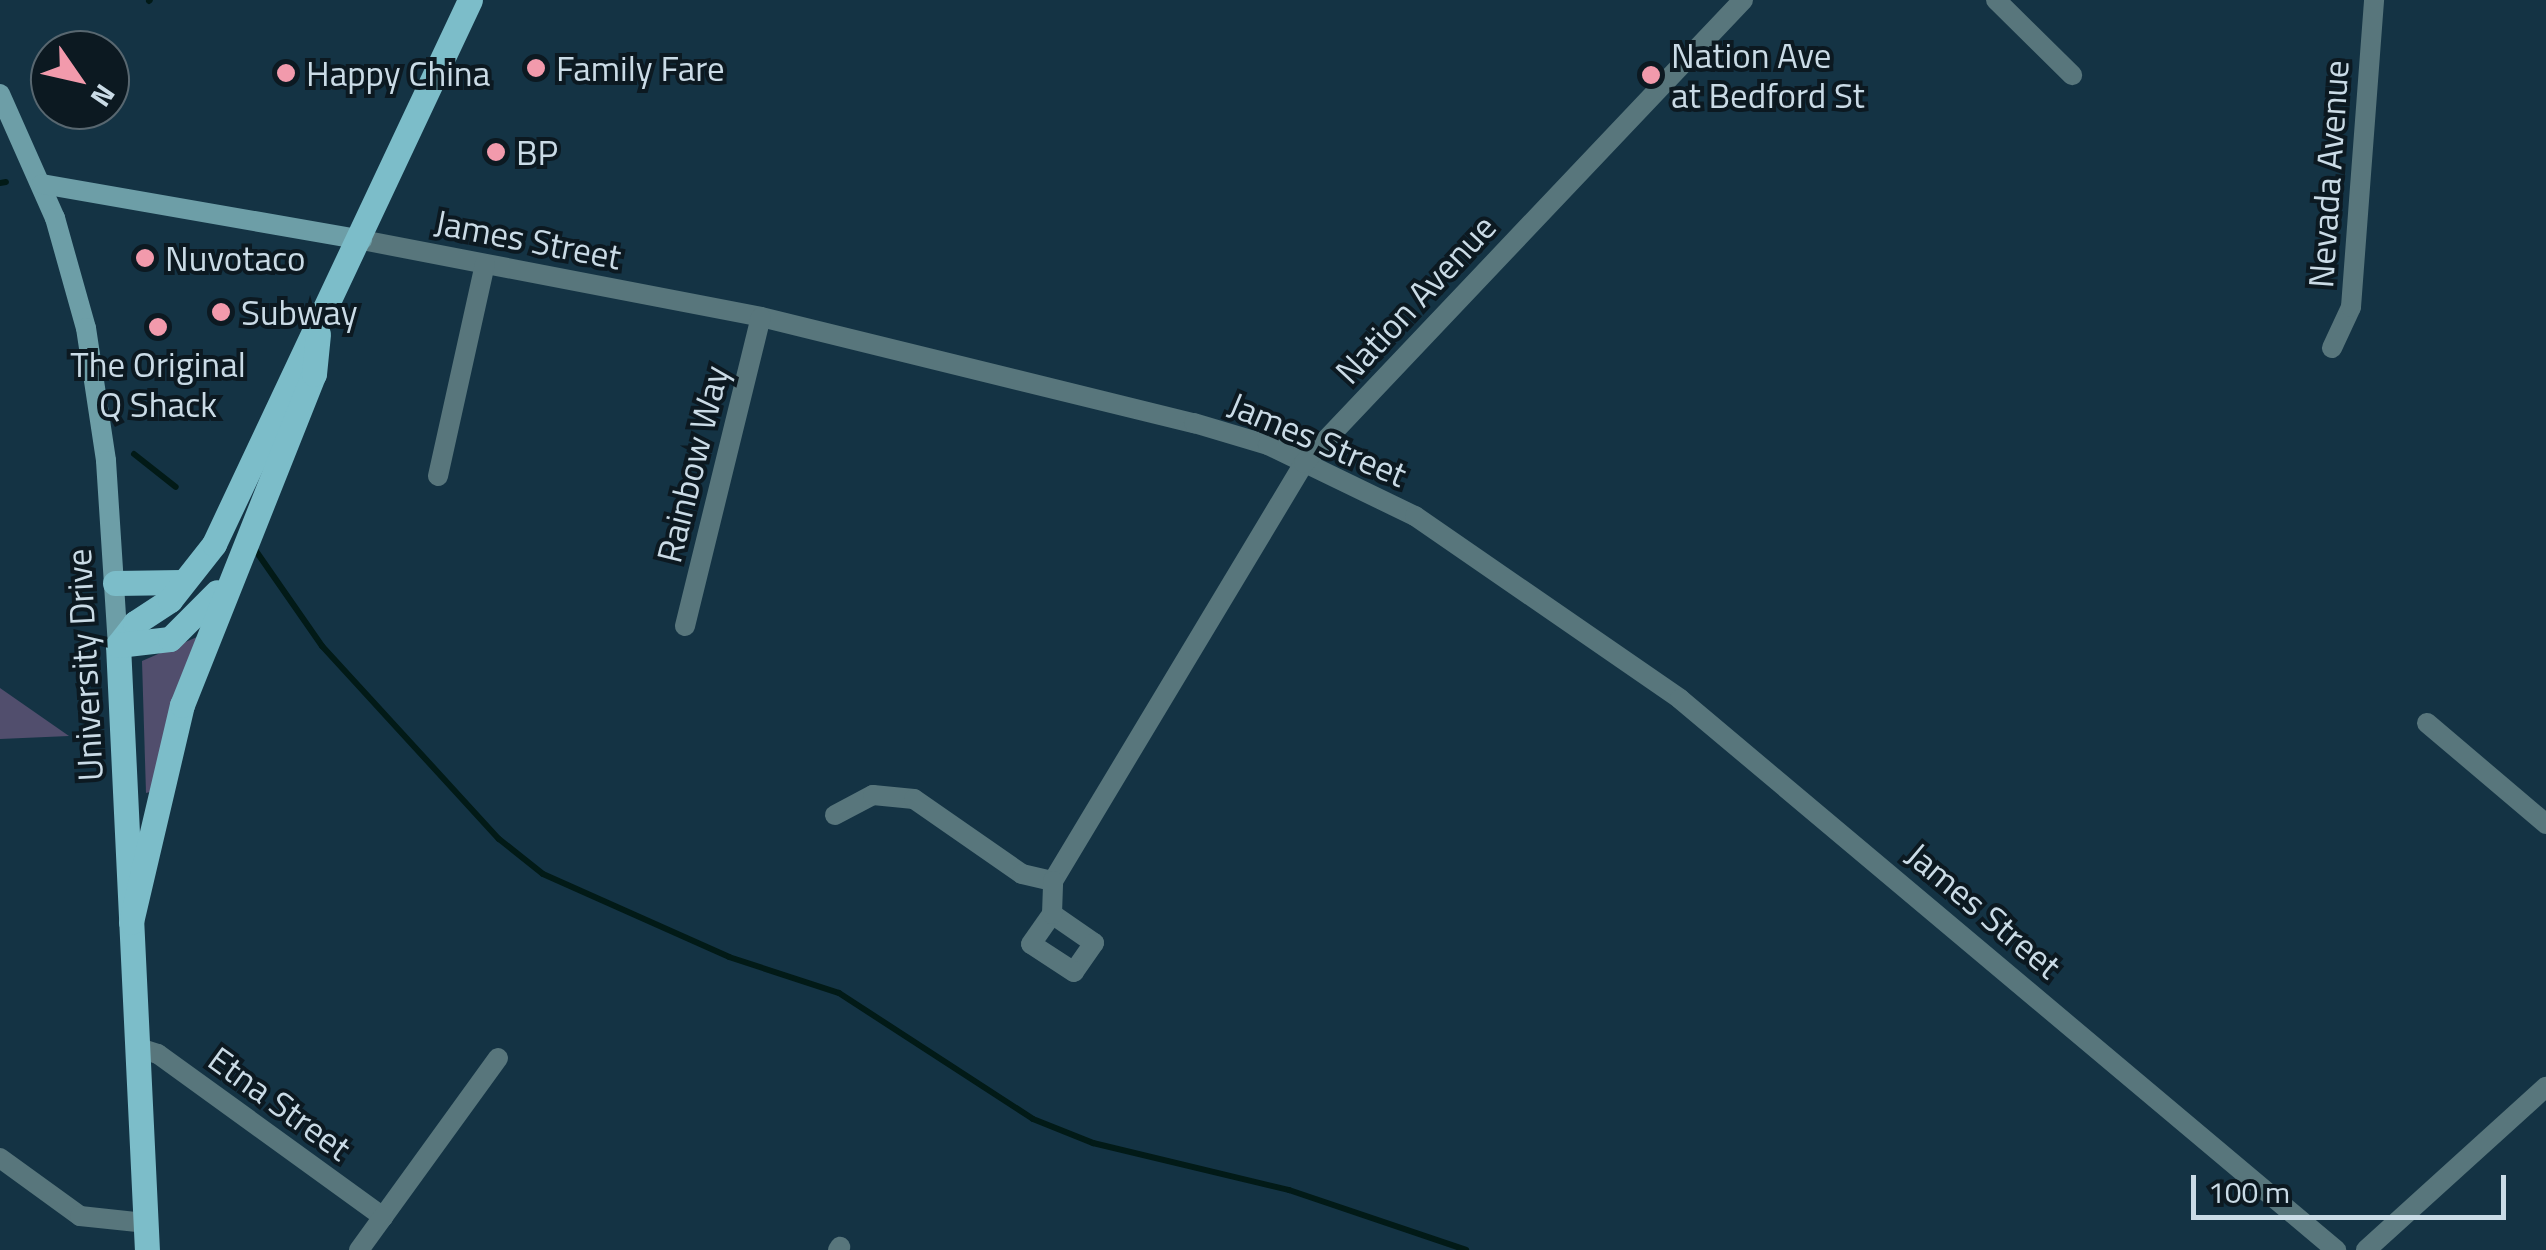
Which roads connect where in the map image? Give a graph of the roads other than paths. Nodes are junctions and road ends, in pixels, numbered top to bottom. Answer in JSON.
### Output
{"nodes":[{"id":1,"x":470,"y":0,"type":"edge"},
{"id":2,"x":1743,"y":0,"type":"edge"},
{"id":3,"x":1996,"y":0,"type":"edge"},
{"id":4,"x":2374,"y":0,"type":"edge"},
{"id":5,"x":2072,"y":75,"type":"dead end"},
{"id":6,"x":0,"y":94,"type":"edge"},
{"id":7,"x":42,"y":184,"type":"junction"},
{"id":8,"x":362,"y":240,"type":"junction"},
{"id":9,"x":485,"y":264,"type":"junction"},
{"id":10,"x":761,"y":317,"type":"junction"},
{"id":11,"x":318,"y":334,"type":"junction"},
{"id":12,"x":2332,"y":348,"type":"dead end"},
{"id":13,"x":1304,"y":463,"type":"junction"},
{"id":14,"x":438,"y":476,"type":"dead end"},
{"id":15,"x":228,"y":581,"type":"junction"},
{"id":16,"x":182,"y":582,"type":"junction"},
{"id":17,"x":116,"y":583,"type":"junction"},
{"id":18,"x":686,"y":626,"type":"dead end"},
{"id":19,"x":118,"y":645,"type":"junction"},
{"id":20,"x":2427,"y":723,"type":"dead end"},
{"id":21,"x":835,"y":815,"type":"dead end"},
{"id":22,"x":2546,"y":824,"type":"edge"},
{"id":23,"x":1053,"y":881,"type":"junction"},
{"id":24,"x":1052,"y":914,"type":"dead end"},
{"id":25,"x":132,"y":922,"type":"junction"},
{"id":26,"x":136,"y":1047,"type":"junction"},
{"id":27,"x":498,"y":1058,"type":"dead end"},
{"id":28,"x":2546,"y":1087,"type":"edge"},
{"id":29,"x":0,"y":1158,"type":"edge"},
{"id":30,"x":383,"y":1217,"type":"junction"},
{"id":31,"x":145,"y":1223,"type":"junction"},
{"id":32,"x":147,"y":1250,"type":"edge"},
{"id":33,"x":359,"y":1250,"type":"edge"},
{"id":34,"x":2336,"y":1250,"type":"edge"},
{"id":35,"x":2366,"y":1250,"type":"edge"}],
"edges":[{"from":1,"to":8,"type":"main road"},
{"from":2,"to":13,"type":"street","name":"Nation Avenue"},
{"from":3,"to":5,"type":"street"},
{"from":4,"to":12,"type":"street","name":"Nevada Avenue"},
{"from":6,"to":7,"type":"street","name":"University Drive"},
{"from":7,"to":8,"type":"street","name":"James Street"},
{"from":7,"to":17,"type":"street","name":"University Drive"},
{"from":8,"to":9,"type":"street","name":"James Street"},
{"from":8,"to":11,"type":"main road"},
{"from":9,"to":10,"type":"street","name":"James Street"},
{"from":9,"to":14,"type":"street"},
{"from":10,"to":13,"type":"street","name":"James Street"},
{"from":10,"to":18,"type":"street","name":"Rainbow Way"},
{"from":11,"to":15,"type":"main road"},
{"from":11,"to":16,"type":"main road"},
{"from":13,"to":23,"type":"street","name":"Nation Avenue"},
{"from":13,"to":34,"type":"street","name":"James Street"},
{"from":15,"to":19,"type":"main road"},
{"from":15,"to":25,"type":"main road"},
{"from":16,"to":17,"type":"main road"},
{"from":16,"to":19,"type":"main road"},
{"from":17,"to":19,"type":"street","name":"University Drive"},
{"from":19,"to":25,"type":"main road","name":"University Drive"},
{"from":20,"to":22,"type":"street"},
{"from":21,"to":23,"type":"street"},
{"from":23,"to":24,"type":"street"},
{"from":25,"to":26,"type":"main road","name":"University Drive"},
{"from":26,"to":30,"type":"street","name":"Etna Street"},
{"from":26,"to":31,"type":"main road","name":"University Drive"},
{"from":27,"to":30,"type":"street"},
{"from":28,"to":35,"type":"street"},
{"from":29,"to":31,"type":"street"},
{"from":30,"to":33,"type":"street"},
{"from":31,"to":32,"type":"main road","name":"University Drive"}]}
